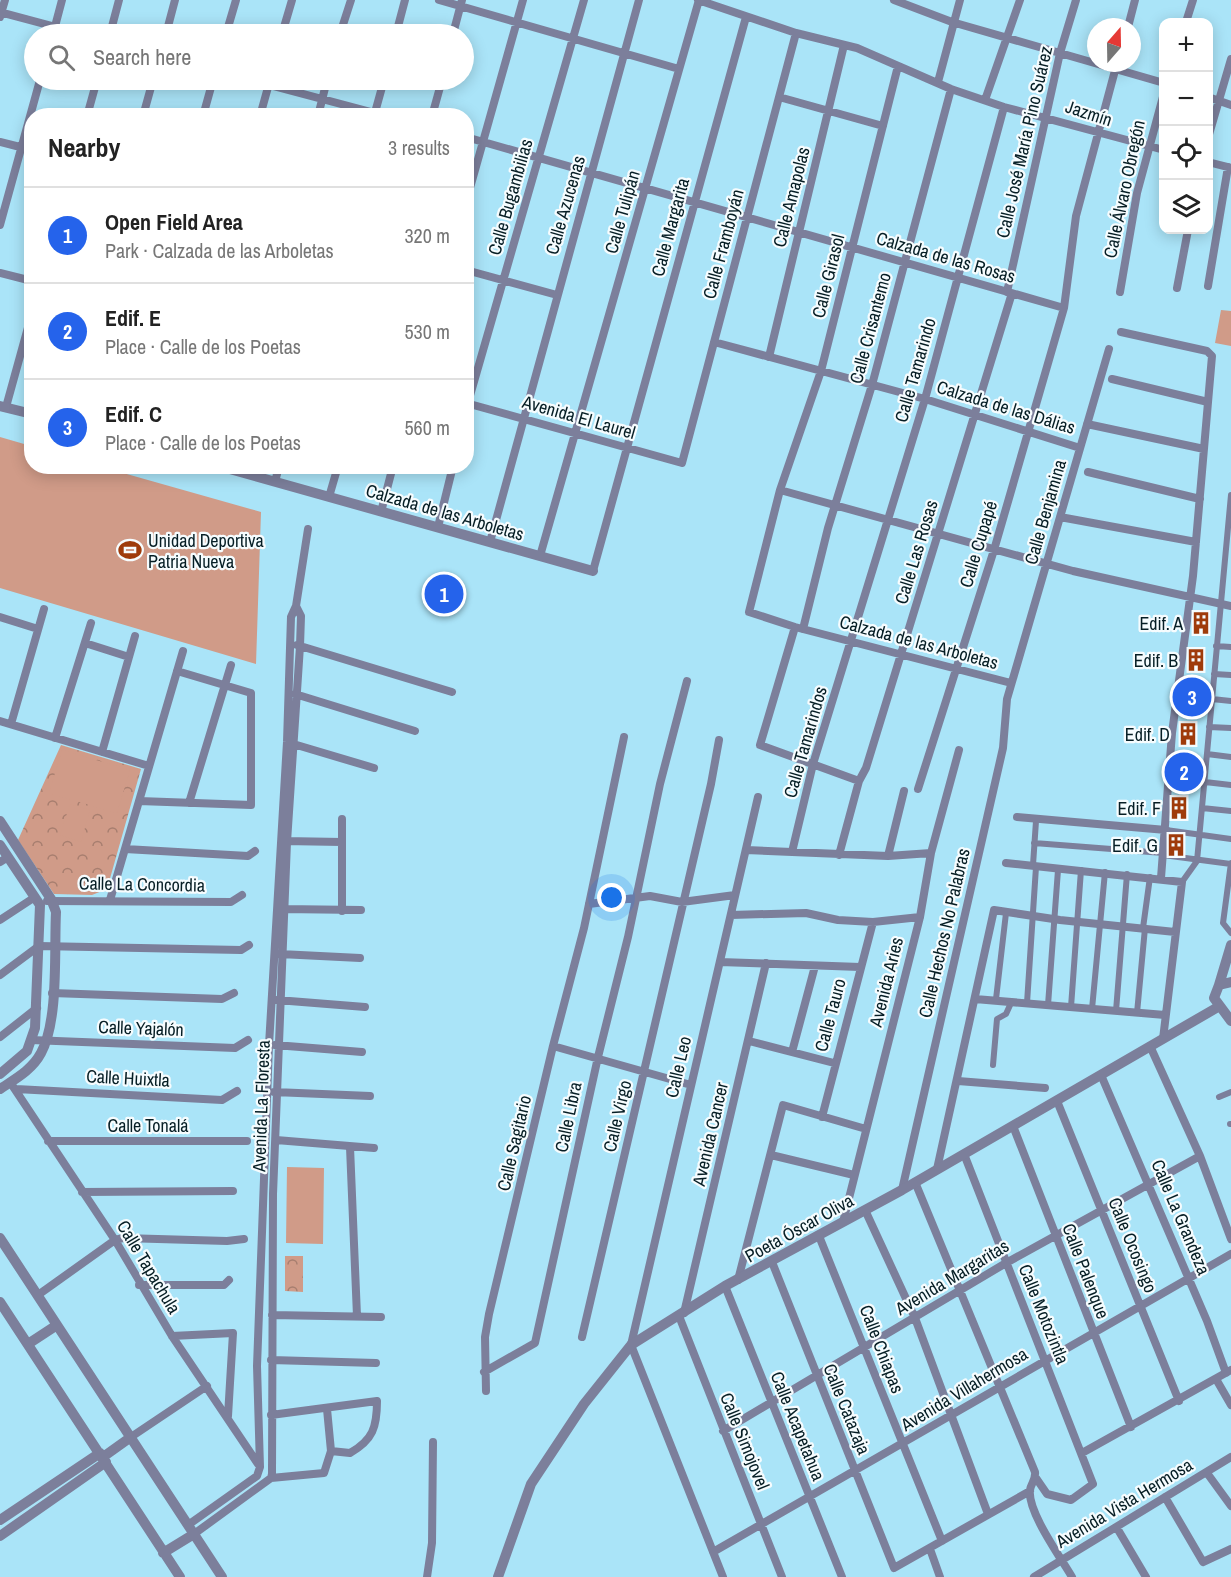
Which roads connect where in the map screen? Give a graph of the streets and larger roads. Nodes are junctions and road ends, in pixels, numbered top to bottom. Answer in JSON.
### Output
{"nodes":[{"id":1,"x":5,"y":0,"type":"edge"},
{"id":2,"x":62,"y":0,"type":"edge"},
{"id":3,"x":119,"y":0,"type":"edge"},
{"id":4,"x":175,"y":0,"type":"edge"},
{"id":5,"x":236,"y":0,"type":"edge"},
{"id":6,"x":292,"y":0,"type":"edge"},
{"id":7,"x":351,"y":0,"type":"edge"},
{"id":8,"x":405,"y":0,"type":"edge"},
{"id":9,"x":439,"y":0,"type":"edge"},
{"id":10,"x":523,"y":0,"type":"edge"},
{"id":11,"x":584,"y":0,"type":"edge"},
{"id":12,"x":639,"y":0,"type":"edge"},
{"id":13,"x":698,"y":0,"type":"edge"},
{"id":14,"x":895,"y":0,"type":"edge"},
{"id":15,"x":960,"y":0,"type":"edge"},
{"id":16,"x":1020,"y":0,"type":"edge"},
{"id":17,"x":1076,"y":0,"type":"edge"},
{"id":18,"x":1135,"y":0,"type":"edge"},
{"id":19,"x":1193,"y":0,"type":"edge"},
{"id":20,"x":462,"y":3,"type":"edge"},
{"id":21,"x":0,"y":14,"type":"edge"},
{"id":22,"x":746,"y":16,"type":"junction"},
{"id":23,"x":1130,"y":18,"type":"edge"},
{"id":24,"x":1187,"y":18,"type":"edge"},
{"id":25,"x":517,"y":21,"type":"junction"},
{"id":26,"x":952,"y":22,"type":"junction"},
{"id":27,"x":32,"y":24,"type":"edge"},
{"id":28,"x":56,"y":24,"type":"edge"},
{"id":29,"x":113,"y":24,"type":"edge"},
{"id":30,"x":169,"y":24,"type":"edge"},
{"id":31,"x":229,"y":24,"type":"edge"},
{"id":32,"x":285,"y":24,"type":"edge"},
{"id":33,"x":343,"y":24,"type":"edge"},
{"id":34,"x":399,"y":24,"type":"edge"},
{"id":35,"x":456,"y":24,"type":"edge"},
{"id":36,"x":796,"y":33,"type":"junction"},
{"id":37,"x":573,"y":38,"type":"junction"},
{"id":38,"x":1009,"y":38,"type":"junction"},
{"id":39,"x":844,"y":45,"type":"junction"},
{"id":40,"x":625,"y":53,"type":"junction"},
{"id":41,"x":1060,"y":53,"type":"junction"},
{"id":42,"x":1087,"y":59,"type":"edge"},
{"id":43,"x":1231,"y":59,"type":"edge"},
{"id":44,"x":898,"y":66,"type":"junction"},
{"id":45,"x":679,"y":69,"type":"junction"},
{"id":46,"x":1114,"y":72,"type":"edge"},
{"id":47,"x":1133,"y":72,"type":"edge"},
{"id":48,"x":1159,"y":81,"type":"edge"},
{"id":49,"x":938,"y":82,"type":"junction"},
{"id":50,"x":951,"y":89,"type":"junction"},
{"id":51,"x":37,"y":90,"type":"edge"},
{"id":52,"x":94,"y":90,"type":"edge"},
{"id":53,"x":150,"y":90,"type":"edge"},
{"id":54,"x":210,"y":90,"type":"edge"},
{"id":55,"x":267,"y":90,"type":"edge"},
{"id":56,"x":296,"y":90,"type":"edge"},
{"id":57,"x":324,"y":90,"type":"edge"},
{"id":58,"x":381,"y":90,"type":"edge"},
{"id":59,"x":439,"y":90,"type":"edge"},
{"id":60,"x":779,"y":97,"type":"junction"},
{"id":61,"x":322,"y":98,"type":"junction"},
{"id":62,"x":1213,"y":99,"type":"edge"},
{"id":63,"x":985,"y":100,"type":"junction"},
{"id":64,"x":1218,"y":100,"type":"junction"},
{"id":65,"x":1231,"y":105,"type":"edge"},
{"id":66,"x":1004,"y":107,"type":"junction"},
{"id":67,"x":33,"y":108,"type":"edge"},
{"id":68,"x":89,"y":108,"type":"edge"},
{"id":69,"x":145,"y":108,"type":"edge"},
{"id":70,"x":205,"y":108,"type":"edge"},
{"id":71,"x":262,"y":108,"type":"edge"},
{"id":72,"x":320,"y":108,"type":"edge"},
{"id":73,"x":354,"y":108,"type":"edge"},
{"id":74,"x":376,"y":108,"type":"edge"},
{"id":75,"x":434,"y":108,"type":"edge"},
{"id":76,"x":1159,"y":110,"type":"edge"},
{"id":77,"x":828,"y":111,"type":"junction"},
{"id":78,"x":1046,"y":117,"type":"junction"},
{"id":79,"x":883,"y":126,"type":"junction"},
{"id":80,"x":1212,"y":126,"type":"edge"},
{"id":81,"x":1099,"y":134,"type":"junction"},
{"id":82,"x":474,"y":139,"type":"edge"},
{"id":83,"x":24,"y":140,"type":"edge"},
{"id":84,"x":0,"y":142,"type":"edge"},
{"id":85,"x":483,"y":142,"type":"junction"},
{"id":86,"x":1148,"y":146,"type":"junction"},
{"id":87,"x":22,"y":148,"type":"junction"},
{"id":88,"x":1159,"y":149,"type":"edge"},
{"id":89,"x":539,"y":157,"type":"junction"},
{"id":90,"x":1213,"y":163,"type":"edge"},
{"id":91,"x":1230,"y":167,"type":"edge"},
{"id":92,"x":591,"y":172,"type":"junction"},
{"id":93,"x":474,"y":174,"type":"edge"},
{"id":94,"x":646,"y":187,"type":"junction"},
{"id":95,"x":694,"y":201,"type":"junction"},
{"id":96,"x":747,"y":217,"type":"junction"},
{"id":97,"x":0,"y":225,"type":"edge"},
{"id":98,"x":799,"y":232,"type":"junction"},
{"id":99,"x":1187,"y":234,"type":"edge"},
{"id":100,"x":853,"y":247,"type":"junction"},
{"id":101,"x":905,"y":262,"type":"junction"},
{"id":102,"x":474,"y":272,"type":"edge"},
{"id":103,"x":0,"y":273,"type":"edge"},
{"id":104,"x":958,"y":278,"type":"junction"},
{"id":105,"x":24,"y":279,"type":"edge"},
{"id":106,"x":503,"y":280,"type":"junction"},
{"id":107,"x":1208,"y":286,"type":"dead end"},
{"id":108,"x":1177,"y":288,"type":"dead end"},
{"id":109,"x":1010,"y":292,"type":"junction"},
{"id":110,"x":1120,"y":292,"type":"dead end"},
{"id":111,"x":557,"y":295,"type":"junction"},
{"id":112,"x":1064,"y":308,"type":"junction"},
{"id":113,"x":1121,"y":332,"type":"dead end"},
{"id":114,"x":24,"y":339,"type":"edge"},
{"id":115,"x":714,"y":342,"type":"junction"},
{"id":116,"x":1109,"y":349,"type":"dead end"},
{"id":117,"x":769,"y":357,"type":"junction"},
{"id":118,"x":821,"y":371,"type":"junction"},
{"id":119,"x":1112,"y":379,"type":"dead end"},
{"id":120,"x":474,"y":380,"type":"edge"},
{"id":121,"x":872,"y":385,"type":"junction"},
{"id":122,"x":925,"y":399,"type":"junction"},
{"id":123,"x":1208,"y":402,"type":"junction"},
{"id":124,"x":3,"y":406,"type":"edge"},
{"id":125,"x":474,"y":406,"type":"edge"},
{"id":126,"x":24,"y":412,"type":"edge"},
{"id":127,"x":975,"y":415,"type":"junction"},
{"id":128,"x":522,"y":418,"type":"junction"},
{"id":129,"x":1087,"y":424,"type":"junction"},
{"id":130,"x":1028,"y":431,"type":"junction"},
{"id":131,"x":577,"y":433,"type":"junction"},
{"id":132,"x":629,"y":448,"type":"junction"},
{"id":133,"x":1080,"y":448,"type":"junction"},
{"id":134,"x":1204,"y":449,"type":"junction"},
{"id":135,"x":682,"y":463,"type":"joint"},
{"id":136,"x":1088,"y":472,"type":"dead end"},
{"id":137,"x":246,"y":474,"type":"edge"},
{"id":138,"x":276,"y":474,"type":"edge"},
{"id":139,"x":335,"y":474,"type":"edge"},
{"id":140,"x":391,"y":474,"type":"edge"},
{"id":141,"x":451,"y":474,"type":"edge"},
{"id":142,"x":274,"y":482,"type":"junction"},
{"id":143,"x":780,"y":490,"type":"junction"},
{"id":144,"x":1231,"y":495,"type":"edge"},
{"id":145,"x":328,"y":497,"type":"junction"},
{"id":146,"x":1200,"y":499,"type":"junction"},
{"id":147,"x":836,"y":505,"type":"junction"},
{"id":148,"x":1230,"y":511,"type":"edge"},
{"id":149,"x":381,"y":512,"type":"junction"},
{"id":150,"x":1060,"y":517,"type":"junction"},
{"id":151,"x":886,"y":518,"type":"junction"},
{"id":152,"x":438,"y":527,"type":"junction"},
{"id":153,"x":308,"y":529,"type":"dead end"},
{"id":154,"x":938,"y":535,"type":"junction"},
{"id":155,"x":1229,"y":538,"type":"edge"},
{"id":156,"x":490,"y":542,"type":"junction"},
{"id":157,"x":1196,"y":542,"type":"junction"},
{"id":158,"x":994,"y":550,"type":"junction"},
{"id":159,"x":540,"y":556,"type":"junction"},
{"id":160,"x":1047,"y":564,"type":"junction"},
{"id":161,"x":1228,"y":566,"type":"edge"},
{"id":162,"x":593,"y":571,"type":"joint"},
{"id":163,"x":1190,"y":595,"type":"junction"},
{"id":164,"x":1220,"y":604,"type":"junction"},
{"id":165,"x":296,"y":606,"type":"junction"},
{"id":166,"x":1231,"y":606,"type":"edge"},
{"id":167,"x":44,"y":609,"type":"dead end"},
{"id":168,"x":749,"y":612,"type":"joint"},
{"id":169,"x":0,"y":617,"type":"edge"},
{"id":170,"x":91,"y":623,"type":"dead end"},
{"id":171,"x":799,"y":628,"type":"junction"},
{"id":172,"x":38,"y":629,"type":"junction"},
{"id":173,"x":135,"y":636,"type":"dead end"},
{"id":174,"x":852,"y":641,"type":"junction"},
{"id":175,"x":85,"y":643,"type":"junction"},
{"id":176,"x":291,"y":643,"type":"junction"},
{"id":177,"x":300,"y":646,"type":"junction"},
{"id":178,"x":1216,"y":646,"type":"junction"},
{"id":179,"x":1231,"y":647,"type":"edge"},
{"id":180,"x":183,"y":651,"type":"dead end"},
{"id":181,"x":901,"y":655,"type":"junction"},
{"id":182,"x":129,"y":657,"type":"junction"},
{"id":183,"x":231,"y":665,"type":"dead end"},
{"id":184,"x":956,"y":670,"type":"junction"},
{"id":185,"x":177,"y":671,"type":"junction"},
{"id":186,"x":1214,"y":674,"type":"junction"},
{"id":187,"x":1231,"y":675,"type":"edge"},
{"id":188,"x":687,"y":681,"type":"dead end"},
{"id":189,"x":1011,"y":683,"type":"junction"},
{"id":190,"x":225,"y":685,"type":"junction"},
{"id":191,"x":452,"y":692,"type":"dead end"},
{"id":192,"x":294,"y":694,"type":"junction"},
{"id":193,"x":1212,"y":699,"type":"junction"},
{"id":194,"x":1231,"y":701,"type":"edge"},
{"id":195,"x":0,"y":721,"type":"edge"},
{"id":196,"x":11,"y":724,"type":"junction"},
{"id":197,"x":1209,"y":727,"type":"junction"},
{"id":198,"x":1231,"y":728,"type":"edge"},
{"id":199,"x":416,"y":731,"type":"dead end"},
{"id":200,"x":624,"y":736,"type":"dead end"},
{"id":201,"x":56,"y":738,"type":"junction"},
{"id":202,"x":719,"y":740,"type":"dead end"},
{"id":203,"x":291,"y":744,"type":"junction"},
{"id":204,"x":959,"y":750,"type":"dead end"},
{"id":205,"x":102,"y":752,"type":"junction"},
{"id":206,"x":1207,"y":754,"type":"junction"},
{"id":207,"x":1231,"y":757,"type":"edge"},
{"id":208,"x":813,"y":764,"type":"junction"},
{"id":209,"x":149,"y":766,"type":"junction"},
{"id":210,"x":374,"y":768,"type":"dead end"},
{"id":211,"x":859,"y":781,"type":"junction"},
{"id":212,"x":1205,"y":782,"type":"junction"},
{"id":213,"x":1231,"y":785,"type":"edge"},
{"id":214,"x":918,"y":789,"type":"dead end"},
{"id":215,"x":904,"y":791,"type":"dead end"},
{"id":216,"x":758,"y":797,"type":"dead end"},
{"id":217,"x":139,"y":801,"type":"junction"},
{"id":218,"x":189,"y":803,"type":"junction"},
{"id":219,"x":1202,"y":808,"type":"junction"},
{"id":220,"x":1231,"y":811,"type":"edge"},
{"id":221,"x":1017,"y":818,"type":"dead end"},
{"id":222,"x":342,"y":819,"type":"dead end"},
{"id":223,"x":1036,"y":820,"type":"junction"},
{"id":224,"x":0,"y":821,"type":"edge"},
{"id":225,"x":1166,"y":830,"type":"junction"},
{"id":226,"x":1199,"y":835,"type":"junction"},
{"id":227,"x":1231,"y":838,"type":"edge"},
{"id":228,"x":284,"y":841,"type":"junction"},
{"id":229,"x":342,"y":842,"type":"junction"},
{"id":230,"x":1034,"y":843,"type":"junction"},
{"id":231,"x":0,"y":845,"type":"edge"},
{"id":232,"x":125,"y":849,"type":"junction"},
{"id":233,"x":746,"y":850,"type":"junction"},
{"id":234,"x":255,"y":851,"type":"dead end"},
{"id":235,"x":792,"y":852,"type":"junction"},
{"id":236,"x":931,"y":853,"type":"junction"},
{"id":237,"x":1163,"y":854,"type":"junction"},
{"id":238,"x":839,"y":855,"type":"junction"},
{"id":239,"x":888,"y":856,"type":"junction"},
{"id":240,"x":4,"y":860,"type":"edge"},
{"id":241,"x":1197,"y":861,"type":"junction"},
{"id":242,"x":1006,"y":863,"type":"dead end"},
{"id":243,"x":1231,"y":863,"type":"edge"},
{"id":244,"x":1035,"y":866,"type":"junction"},
{"id":245,"x":1058,"y":870,"type":"junction"},
{"id":246,"x":1081,"y":870,"type":"junction"},
{"id":247,"x":1105,"y":872,"type":"junction"},
{"id":248,"x":1127,"y":874,"type":"junction"},
{"id":249,"x":1150,"y":876,"type":"junction"},
{"id":250,"x":1161,"y":878,"type":"junction"},
{"id":251,"x":1182,"y":882,"type":"junction"},
{"id":252,"x":242,"y":895,"type":"dead end"},
{"id":253,"x":735,"y":895,"type":"junction"},
{"id":254,"x":51,"y":899,"type":"junction"},
{"id":255,"x":636,"y":899,"type":"junction"},
{"id":256,"x":110,"y":900,"type":"junction"},
{"id":257,"x":37,"y":901,"type":"junction"},
{"id":258,"x":682,"y":902,"type":"junction"},
{"id":259,"x":589,"y":904,"type":"junction"},
{"id":260,"x":281,"y":908,"type":"junction"},
{"id":261,"x":361,"y":910,"type":"dead end"},
{"id":262,"x":342,"y":911,"type":"junction"},
{"id":263,"x":1006,"y":913,"type":"junction"},
{"id":264,"x":731,"y":915,"type":"junction"},
{"id":265,"x":1031,"y":915,"type":"junction"},
{"id":266,"x":920,"y":917,"type":"junction"},
{"id":267,"x":1054,"y":919,"type":"junction"},
{"id":268,"x":0,"y":920,"type":"edge"},
{"id":269,"x":873,"y":922,"type":"junction"},
{"id":270,"x":1078,"y":922,"type":"junction"},
{"id":271,"x":1101,"y":924,"type":"junction"},
{"id":272,"x":1123,"y":926,"type":"junction"},
{"id":273,"x":1144,"y":928,"type":"junction"},
{"id":274,"x":1174,"y":932,"type":"junction"},
{"id":275,"x":1231,"y":933,"type":"edge"},
{"id":276,"x":249,"y":945,"type":"dead end"},
{"id":277,"x":1231,"y":945,"type":"edge"},
{"id":278,"x":39,"y":946,"type":"junction"},
{"id":279,"x":54,"y":946,"type":"junction"},
{"id":280,"x":273,"y":952,"type":"junction"},
{"id":281,"x":283,"y":955,"type":"junction"},
{"id":282,"x":360,"y":958,"type":"dead end"},
{"id":283,"x":720,"y":962,"type":"junction"},
{"id":284,"x":766,"y":963,"type":"junction"},
{"id":285,"x":814,"y":966,"type":"junction"},
{"id":286,"x":860,"y":967,"type":"junction"},
{"id":287,"x":0,"y":975,"type":"edge"},
{"id":288,"x":1228,"y":981,"type":"edge"},
{"id":289,"x":52,"y":993,"type":"junction"},
{"id":290,"x":234,"y":993,"type":"dead end"},
{"id":291,"x":271,"y":999,"type":"junction"},
{"id":292,"x":975,"y":999,"type":"junction"},
{"id":293,"x":996,"y":999,"type":"junction"},
{"id":294,"x":282,"y":1000,"type":"junction"},
{"id":295,"x":1011,"y":1003,"type":"junction"},
{"id":296,"x":1027,"y":1003,"type":"junction"},
{"id":297,"x":1048,"y":1005,"type":"junction"},
{"id":298,"x":365,"y":1007,"type":"dead end"},
{"id":299,"x":1071,"y":1007,"type":"junction"},
{"id":300,"x":37,"y":1008,"type":"junction"},
{"id":301,"x":1092,"y":1009,"type":"junction"},
{"id":302,"x":1224,"y":1010,"type":"edge"},
{"id":303,"x":1116,"y":1011,"type":"junction"},
{"id":304,"x":1137,"y":1013,"type":"junction"},
{"id":305,"x":1165,"y":1016,"type":"junction"},
{"id":306,"x":1231,"y":1021,"type":"edge"},
{"id":307,"x":0,"y":1037,"type":"edge"},
{"id":308,"x":1163,"y":1039,"type":"junction"},
{"id":309,"x":31,"y":1040,"type":"junction"},
{"id":310,"x":47,"y":1040,"type":"junction"},
{"id":311,"x":248,"y":1040,"type":"dead end"},
{"id":312,"x":749,"y":1041,"type":"junction"},
{"id":313,"x":269,"y":1045,"type":"junction"},
{"id":314,"x":280,"y":1045,"type":"junction"},
{"id":315,"x":553,"y":1046,"type":"junction"},
{"id":316,"x":1150,"y":1046,"type":"junction"},
{"id":317,"x":362,"y":1052,"type":"dead end"},
{"id":318,"x":792,"y":1053,"type":"junction"},
{"id":319,"x":598,"y":1057,"type":"junction"},
{"id":320,"x":834,"y":1063,"type":"junction"},
{"id":321,"x":993,"y":1065,"type":"dead end"},
{"id":322,"x":644,"y":1071,"type":"junction"},
{"id":323,"x":0,"y":1074,"type":"edge"},
{"id":324,"x":1101,"y":1075,"type":"junction"},
{"id":325,"x":958,"y":1082,"type":"junction"},
{"id":326,"x":691,"y":1085,"type":"junction"},
{"id":327,"x":13,"y":1086,"type":"junction"},
{"id":328,"x":1045,"y":1088,"type":"dead end"},
{"id":329,"x":0,"y":1089,"type":"edge"},
{"id":330,"x":237,"y":1091,"type":"dead end"},
{"id":331,"x":267,"y":1091,"type":"junction"},
{"id":332,"x":1231,"y":1092,"type":"edge"},
{"id":333,"x":279,"y":1093,"type":"junction"},
{"id":334,"x":370,"y":1096,"type":"dead end"},
{"id":335,"x":1219,"y":1097,"type":"dead end"},
{"id":336,"x":1057,"y":1101,"type":"junction"},
{"id":337,"x":822,"y":1117,"type":"junction"},
{"id":338,"x":1013,"y":1126,"type":"junction"},
{"id":339,"x":866,"y":1129,"type":"junction"},
{"id":340,"x":276,"y":1140,"type":"junction"},
{"id":341,"x":48,"y":1141,"type":"junction"},
{"id":342,"x":247,"y":1141,"type":"dead end"},
{"id":343,"x":350,"y":1147,"type":"junction"},
{"id":344,"x":374,"y":1148,"type":"dead end"},
{"id":345,"x":964,"y":1154,"type":"junction"},
{"id":346,"x":771,"y":1155,"type":"junction"},
{"id":347,"x":1200,"y":1156,"type":"junction"},
{"id":348,"x":937,"y":1169,"type":"junction"},
{"id":349,"x":854,"y":1175,"type":"junction"},
{"id":350,"x":915,"y":1182,"type":"junction"},
{"id":351,"x":1150,"y":1184,"type":"junction"},
{"id":352,"x":902,"y":1190,"type":"junction"},
{"id":353,"x":233,"y":1191,"type":"dead end"},
{"id":354,"x":82,"y":1192,"type":"junction"},
{"id":355,"x":865,"y":1210,"type":"junction"},
{"id":356,"x":1101,"y":1210,"type":"junction"},
{"id":357,"x":843,"y":1222,"type":"junction"},
{"id":358,"x":819,"y":1236,"type":"junction"},
{"id":359,"x":1056,"y":1237,"type":"junction"},
{"id":360,"x":0,"y":1238,"type":"edge"},
{"id":361,"x":244,"y":1239,"type":"dead end"},
{"id":362,"x":1231,"y":1239,"type":"edge"},
{"id":363,"x":115,"y":1240,"type":"junction"},
{"id":364,"x":1231,"y":1254,"type":"edge"},
{"id":365,"x":772,"y":1262,"type":"junction"},
{"id":366,"x":1006,"y":1263,"type":"junction"},
{"id":367,"x":1189,"y":1278,"type":"junction"},
{"id":368,"x":229,"y":1280,"type":"dead end"},
{"id":369,"x":738,"y":1280,"type":"junction"},
{"id":370,"x":139,"y":1285,"type":"junction"},
{"id":371,"x":725,"y":1286,"type":"junction"},
{"id":372,"x":960,"y":1291,"type":"junction"},
{"id":373,"x":38,"y":1295,"type":"junction"},
{"id":374,"x":0,"y":1302,"type":"edge"},
{"id":375,"x":1141,"y":1308,"type":"junction"},
{"id":376,"x":272,"y":1315,"type":"junction"},
{"id":377,"x":682,"y":1315,"type":"junction"},
{"id":378,"x":357,"y":1317,"type":"junction"},
{"id":379,"x":381,"y":1317,"type":"dead end"},
{"id":380,"x":915,"y":1318,"type":"junction"},
{"id":381,"x":57,"y":1325,"type":"junction"},
{"id":382,"x":1093,"y":1335,"type":"junction"},
{"id":383,"x":172,"y":1336,"type":"junction"},
{"id":384,"x":582,"y":1337,"type":"dead end"},
{"id":385,"x":28,"y":1344,"type":"junction"},
{"id":386,"x":631,"y":1345,"type":"junction"},
{"id":387,"x":865,"y":1347,"type":"junction"},
{"id":388,"x":1045,"y":1359,"type":"junction"},
{"id":389,"x":271,"y":1360,"type":"junction"},
{"id":390,"x":376,"y":1362,"type":"dead end"},
{"id":391,"x":484,"y":1372,"type":"junction"},
{"id":392,"x":1228,"y":1372,"type":"edge"},
{"id":393,"x":816,"y":1376,"type":"junction"},
{"id":394,"x":1216,"y":1380,"type":"junction"},
{"id":395,"x":207,"y":1386,"type":"junction"},
{"id":396,"x":1000,"y":1386,"type":"junction"},
{"id":397,"x":486,"y":1391,"type":"dead end"},
{"id":398,"x":1179,"y":1401,"type":"junction"},
{"id":399,"x":770,"y":1402,"type":"junction"},
{"id":400,"x":1231,"y":1405,"type":"edge"},
{"id":401,"x":327,"y":1409,"type":"junction"},
{"id":402,"x":949,"y":1414,"type":"junction"},
{"id":403,"x":271,"y":1415,"type":"junction"},
{"id":404,"x":228,"y":1416,"type":"junction"},
{"id":405,"x":1131,"y":1427,"type":"junction"},
{"id":406,"x":723,"y":1431,"type":"junction"},
{"id":407,"x":130,"y":1437,"type":"junction"},
{"id":408,"x":433,"y":1442,"type":"dead end"},
{"id":409,"x":901,"y":1445,"type":"junction"},
{"id":410,"x":331,"y":1451,"type":"junction"},
{"id":411,"x":1082,"y":1453,"type":"junction"},
{"id":412,"x":103,"y":1457,"type":"junction"},
{"id":413,"x":1231,"y":1457,"type":"edge"},
{"id":414,"x":260,"y":1467,"type":"junction"},
{"id":415,"x":855,"y":1472,"type":"junction"},
{"id":416,"x":1207,"y":1473,"type":"junction"},
{"id":417,"x":1036,"y":1475,"type":"junction"},
{"id":418,"x":271,"y":1478,"type":"junction"},
{"id":419,"x":240,"y":1488,"type":"junction"},
{"id":420,"x":1030,"y":1491,"type":"junction"},
{"id":421,"x":247,"y":1496,"type":"junction"},
{"id":422,"x":1165,"y":1497,"type":"junction"},
{"id":423,"x":809,"y":1498,"type":"junction"},
{"id":424,"x":1231,"y":1506,"type":"edge"},
{"id":425,"x":988,"y":1514,"type":"junction"},
{"id":426,"x":0,"y":1520,"type":"edge"},
{"id":427,"x":762,"y":1526,"type":"junction"},
{"id":428,"x":1117,"y":1528,"type":"junction"},
{"id":429,"x":191,"y":1529,"type":"junction"},
{"id":430,"x":0,"y":1536,"type":"edge"},
{"id":431,"x":942,"y":1541,"type":"junction"},
{"id":432,"x":930,"y":1549,"type":"junction"},
{"id":433,"x":1231,"y":1549,"type":"edge"},
{"id":434,"x":713,"y":1552,"type":"junction"},
{"id":435,"x":163,"y":1553,"type":"junction"},
{"id":436,"x":1062,"y":1559,"type":"junction"},
{"id":437,"x":180,"y":1577,"type":"edge"},
{"id":438,"x":222,"y":1577,"type":"edge"},
{"id":439,"x":427,"y":1577,"type":"edge"},
{"id":440,"x":498,"y":1577,"type":"edge"},
{"id":441,"x":723,"y":1577,"type":"edge"},
{"id":442,"x":782,"y":1577,"type":"edge"},
{"id":443,"x":842,"y":1577,"type":"edge"},
{"id":444,"x":940,"y":1577,"type":"edge"},
{"id":445,"x":1034,"y":1577,"type":"edge"},
{"id":446,"x":1072,"y":1577,"type":"edge"},
{"id":447,"x":1146,"y":1577,"type":"edge"}],
"edges":[{"from":1,"to":21,"type":"street"},
{"from":2,"to":28,"type":"street"},
{"from":3,"to":29,"type":"street"},
{"from":4,"to":30,"type":"street"},
{"from":5,"to":31,"type":"street"},
{"from":6,"to":32,"type":"street"},
{"from":7,"to":33,"type":"street"},
{"from":8,"to":34,"type":"street"},
{"from":9,"to":20,"type":"street"},
{"from":10,"to":25,"type":"street"},
{"from":11,"to":37,"type":"street","name":"Calle Bugambilias"},
{"from":12,"to":40,"type":"street","name":"Calle Azucenas"},
{"from":13,"to":22,"type":"street","name":"Jazmín"},
{"from":13,"to":45,"type":"street","name":"Calle Tulipán"},
{"from":14,"to":26,"type":"street"},
{"from":15,"to":26,"type":"street"},
{"from":16,"to":38,"type":"street"},
{"from":17,"to":41,"type":"street","name":"Calle José María Pino Suárez"},
{"from":18,"to":23,"type":"street"},
{"from":19,"to":24,"type":"street"},
{"from":20,"to":25,"type":"street"},
{"from":20,"to":35,"type":"street"},
{"from":21,"to":27,"type":"street"},
{"from":22,"to":36,"type":"street","name":"Jazmín"},
{"from":22,"to":95,"type":"street","name":"Calle Margarita"},
{"from":25,"to":37,"type":"street"},
{"from":25,"to":85,"type":"street"},
{"from":26,"to":38,"type":"street"},
{"from":26,"to":49,"type":"street"},
{"from":36,"to":39,"type":"street","name":"Jazmín"},
{"from":36,"to":60,"type":"street","name":"Calle Framboyán"},
{"from":37,"to":40,"type":"street"},
{"from":37,"to":89,"type":"street","name":"Calle Bugambilias"},
{"from":38,"to":41,"type":"street"},
{"from":38,"to":63,"type":"street"},
{"from":39,"to":44,"type":"street","name":"Jazmín"},
{"from":39,"to":77,"type":"street","name":"Calle Amapolas"},
{"from":40,"to":45,"type":"street"},
{"from":40,"to":92,"type":"street","name":"Calle Azucenas"},
{"from":41,"to":42,"type":"street"},
{"from":41,"to":78,"type":"street","name":"Calle José María Pino Suárez"},
{"from":43,"to":64,"type":"street"},
{"from":44,"to":49,"type":"street","name":"Jazmín"},
{"from":44,"to":79,"type":"street","name":"Calle Girasol"},
{"from":45,"to":94,"type":"street","name":"Calle Tulipán"},
{"from":46,"to":81,"type":"street","name":"Calle Cupapé"},
{"from":47,"to":48,"type":"street"},
{"from":49,"to":50,"type":"street","name":"Jazmín"},
{"from":50,"to":63,"type":"street","name":"Jazmín"},
{"from":50,"to":101,"type":"street","name":"Calle Crisantemo"},
{"from":51,"to":67,"type":"street"},
{"from":52,"to":68,"type":"street"},
{"from":53,"to":69,"type":"street"},
{"from":54,"to":70,"type":"street"},
{"from":55,"to":71,"type":"street"},
{"from":56,"to":61,"type":"street"},
{"from":57,"to":61,"type":"street"},
{"from":58,"to":74,"type":"street"},
{"from":59,"to":75,"type":"street"},
{"from":60,"to":77,"type":"street"},
{"from":60,"to":96,"type":"street","name":"Calle Framboyán"},
{"from":61,"to":72,"type":"street"},
{"from":61,"to":73,"type":"street"},
{"from":62,"to":64,"type":"street"},
{"from":63,"to":66,"type":"street","name":"Jazmín"},
{"from":64,"to":65,"type":"street"},
{"from":64,"to":80,"type":"street"},
{"from":66,"to":78,"type":"street","name":"Jazmín"},
{"from":66,"to":104,"type":"street","name":"Calle Tamarindo"},
{"from":76,"to":86,"type":"street","name":"Calle Álvaro Obregón"},
{"from":77,"to":79,"type":"street"},
{"from":77,"to":98,"type":"street","name":"Calle Amapolas"},
{"from":78,"to":81,"type":"street","name":"Jazmín"},
{"from":78,"to":109,"type":"street","name":"Calle José María Pino Suárez"},
{"from":79,"to":100,"type":"street","name":"Calle Girasol"},
{"from":81,"to":86,"type":"street","name":"Jazmín"},
{"from":81,"to":112,"type":"street","name":"Calle Cupapé"},
{"from":82,"to":85,"type":"street","name":"Calzada de las Rosas"},
{"from":83,"to":87,"type":"street"},
{"from":84,"to":87,"type":"street"},
{"from":85,"to":89,"type":"street","name":"Calzada de las Rosas"},
{"from":85,"to":93,"type":"street"},
{"from":86,"to":88,"type":"street","name":"Jazmín"},
{"from":86,"to":110,"type":"street","name":"Calle Álvaro Obregón"},
{"from":87,"to":97,"type":"street"},
{"from":89,"to":92,"type":"street","name":"Calzada de las Rosas"},
{"from":89,"to":106,"type":"street","name":"Calle Bugambilias"},
{"from":90,"to":91,"type":"street"},
{"from":91,"to":107,"type":"street"},
{"from":92,"to":94,"type":"street","name":"Calzada de las Rosas"},
{"from":92,"to":111,"type":"street","name":"Calle Azucenas"},
{"from":94,"to":95,"type":"street","name":"Calzada de las Rosas"},
{"from":94,"to":131,"type":"street","name":"Calle Tulipán"},
{"from":95,"to":96,"type":"street","name":"Calzada de las Rosas"},
{"from":95,"to":132,"type":"street","name":"Calle Margarita"},
{"from":96,"to":98,"type":"street","name":"Calzada de las Rosas"},
{"from":96,"to":115,"type":"street","name":"Calle Framboyán"},
{"from":98,"to":100,"type":"street","name":"Calzada de las Rosas"},
{"from":98,"to":117,"type":"street","name":"Calle Amapolas"},
{"from":99,"to":108,"type":"street"},
{"from":100,"to":101,"type":"street","name":"Calzada de las Rosas"},
{"from":100,"to":118,"type":"street","name":"Calle Girasol"},
{"from":101,"to":104,"type":"street","name":"Calzada de las Rosas"},
{"from":101,"to":121,"type":"street","name":"Calle Crisantemo"},
{"from":102,"to":106,"type":"street"},
{"from":103,"to":105,"type":"street"},
{"from":104,"to":109,"type":"street","name":"Calzada de las Rosas"},
{"from":104,"to":122,"type":"street","name":"Calle Tamarindo"},
{"from":106,"to":111,"type":"street"},
{"from":106,"to":120,"type":"street","name":"Calle Bugambilias"},
{"from":109,"to":112,"type":"street","name":"Calzada de las Rosas"},
{"from":109,"to":127,"type":"street","name":"Calle Las Rosas"},
{"from":111,"to":128,"type":"street","name":"Calle Azucenas"},
{"from":112,"to":130,"type":"street","name":"Calle Cupapé"},
{"from":113,"to":123,"type":"street"},
{"from":114,"to":124,"type":"street"},
{"from":115,"to":117,"type":"street","name":"Calzada de las Dálias"},
{"from":115,"to":135,"type":"street","name":"Calle Framboyán"},
{"from":116,"to":129,"type":"street","name":"Calle Benjamina"},
{"from":117,"to":118,"type":"street","name":"Calzada de las Dálias"},
{"from":118,"to":121,"type":"street","name":"Calzada de las Dálias"},
{"from":118,"to":143,"type":"street","name":"Calle Girasol"},
{"from":119,"to":123,"type":"street"},
{"from":121,"to":122,"type":"street","name":"Calzada de las Dálias"},
{"from":121,"to":147,"type":"street","name":"Calle Crisantemo"},
{"from":122,"to":127,"type":"street","name":"Calzada de las Dálias"},
{"from":122,"to":151,"type":"street","name":"Calle Tamarindo"},
{"from":123,"to":134,"type":"street"},
{"from":124,"to":126,"type":"street"},
{"from":125,"to":128,"type":"street","name":"Avenida El Laurel"},
{"from":127,"to":130,"type":"street","name":"Calzada de las Dálias"},
{"from":127,"to":154,"type":"street","name":"Calle Las Rosas"},
{"from":128,"to":131,"type":"street","name":"Avenida El Laurel"},
{"from":128,"to":156,"type":"street","name":"Calle Azucenas"},
{"from":129,"to":133,"type":"street","name":"Calle Benjamina"},
{"from":129,"to":134,"type":"street"},
{"from":130,"to":133,"type":"street","name":"Calzada de las Dálias"},
{"from":130,"to":158,"type":"street","name":"Calle Cupapé"},
{"from":131,"to":132,"type":"street","name":"Avenida El Laurel"},
{"from":131,"to":159,"type":"street","name":"Calle Tulipán"},
{"from":132,"to":135,"type":"street","name":"Avenida El Laurel"},
{"from":132,"to":162,"type":"street","name":"Calle Margarita"},
{"from":133,"to":150,"type":"street","name":"Calle Benjamina"},
{"from":134,"to":146,"type":"street"},
{"from":136,"to":146,"type":"street"},
{"from":137,"to":142,"type":"street","name":"Calzada de las Arboletas"},
{"from":138,"to":142,"type":"street"},
{"from":139,"to":145,"type":"street"},
{"from":140,"to":149,"type":"street"},
{"from":141,"to":152,"type":"street"},
{"from":142,"to":145,"type":"street","name":"Calzada de las Arboletas"},
{"from":143,"to":147,"type":"street"},
{"from":143,"to":168,"type":"street","name":"Calle Girasol"},
{"from":144,"to":148,"type":"street"},
{"from":145,"to":149,"type":"street","name":"Calzada de las Arboletas"},
{"from":146,"to":157,"type":"street"},
{"from":147,"to":151,"type":"street"},
{"from":147,"to":171,"type":"street","name":"Calle Crisantemo"},
{"from":148,"to":155,"type":"street"},
{"from":149,"to":152,"type":"street","name":"Calzada de las Arboletas"},
{"from":150,"to":157,"type":"street"},
{"from":150,"to":160,"type":"street","name":"Calle Benjamina"},
{"from":151,"to":154,"type":"street"},
{"from":151,"to":174,"type":"street","name":"Calle Tamarindo"},
{"from":152,"to":156,"type":"street","name":"Calzada de las Arboletas"},
{"from":153,"to":165,"type":"street","name":"Avenida La Floresta"},
{"from":154,"to":158,"type":"street"},
{"from":154,"to":181,"type":"street","name":"Calle Las Rosas"},
{"from":155,"to":161,"type":"street"},
{"from":156,"to":159,"type":"street","name":"Calzada de las Arboletas"},
{"from":157,"to":163,"type":"street"},
{"from":158,"to":160,"type":"street"},
{"from":158,"to":184,"type":"street","name":"Calle Cupapé"},
{"from":159,"to":162,"type":"street","name":"Calzada de las Arboletas"},
{"from":160,"to":163,"type":"street"},
{"from":160,"to":189,"type":"street","name":"Calle Benjamina"},
{"from":161,"to":164,"type":"street"},
{"from":163,"to":164,"type":"street"},
{"from":163,"to":225,"type":"street"},
{"from":164,"to":166,"type":"street"},
{"from":164,"to":178,"type":"street"},
{"from":165,"to":176,"type":"street","name":"Avenida La Floresta"},
{"from":165,"to":177,"type":"street","name":"Avenida La Floresta"},
{"from":167,"to":172,"type":"street"},
{"from":168,"to":171,"type":"street","name":"Calzada de las Arboletas"},
{"from":169,"to":172,"type":"street"},
{"from":170,"to":175,"type":"street"},
{"from":171,"to":174,"type":"street","name":"Calzada de las Arboletas"},
{"from":171,"to":208,"type":"street","name":"Calle Crisantemo"},
{"from":172,"to":196,"type":"street"},
{"from":173,"to":182,"type":"street"},
{"from":174,"to":181,"type":"street","name":"Calzada de las Arboletas"},
{"from":174,"to":208,"type":"street","name":"Calle Tamarindos"},
{"from":175,"to":182,"type":"street"},
{"from":175,"to":201,"type":"street"},
{"from":176,"to":177,"type":"street"},
{"from":176,"to":192,"type":"street","name":"Avenida La Floresta"},
{"from":177,"to":191,"type":"street"},
{"from":177,"to":192,"type":"street","name":"Avenida La Floresta"},
{"from":178,"to":179,"type":"street"},
{"from":178,"to":186,"type":"street"},
{"from":180,"to":185,"type":"street"},
{"from":181,"to":184,"type":"street","name":"Calzada de las Arboletas"},
{"from":181,"to":211,"type":"street","name":"Calle Las Rosas"},
{"from":182,"to":205,"type":"street"},
{"from":183,"to":190,"type":"street"},
{"from":184,"to":189,"type":"street","name":"Calzada de las Arboletas"},
{"from":184,"to":214,"type":"street","name":"Calle Cupapé"},
{"from":185,"to":190,"type":"street"},
{"from":185,"to":209,"type":"street"},
{"from":186,"to":187,"type":"street"},
{"from":186,"to":193,"type":"street"},
{"from":188,"to":255,"type":"street","name":"Calle Libra"},
{"from":189,"to":352,"type":"street","name":"Calle Hechos No Palabras"},
{"from":190,"to":218,"type":"street"},
{"from":190,"to":218,"type":"street"},
{"from":192,"to":199,"type":"street"},
{"from":192,"to":203,"type":"street","name":"Avenida La Floresta"},
{"from":193,"to":194,"type":"street"},
{"from":193,"to":197,"type":"street"},
{"from":195,"to":196,"type":"street"},
{"from":196,"to":201,"type":"street"},
{"from":197,"to":198,"type":"street"},
{"from":197,"to":206,"type":"street"},
{"from":200,"to":259,"type":"street","name":"Calle Sagitario"},
{"from":201,"to":205,"type":"street"},
{"from":202,"to":258,"type":"street","name":"Calle Virgo"},
{"from":203,"to":210,"type":"street"},
{"from":203,"to":228,"type":"street","name":"Avenida La Floresta"},
{"from":204,"to":236,"type":"street","name":"Avenida Aries"},
{"from":205,"to":209,"type":"street"},
{"from":206,"to":207,"type":"street"},
{"from":206,"to":212,"type":"street"},
{"from":208,"to":211,"type":"street"},
{"from":208,"to":235,"type":"street","name":"Calle Tamarindos"},
{"from":209,"to":217,"type":"street"},
{"from":211,"to":238,"type":"street","name":"Calle Las Rosas"},
{"from":212,"to":213,"type":"street"},
{"from":212,"to":219,"type":"street"},
{"from":215,"to":239,"type":"street"},
{"from":216,"to":233,"type":"street","name":"Calle Leo"},
{"from":217,"to":218,"type":"street"},
{"from":217,"to":232,"type":"street"},
{"from":219,"to":220,"type":"street"},
{"from":219,"to":226,"type":"street"},
{"from":221,"to":223,"type":"street"},
{"from":222,"to":229,"type":"street"},
{"from":223,"to":225,"type":"street"},
{"from":223,"to":230,"type":"street"},
{"from":224,"to":254,"type":"street"},
{"from":225,"to":226,"type":"street"},
{"from":225,"to":237,"type":"street"},
{"from":226,"to":227,"type":"street"},
{"from":226,"to":241,"type":"street"},
{"from":228,"to":229,"type":"street"},
{"from":228,"to":260,"type":"street","name":"Avenida La Floresta"},
{"from":229,"to":262,"type":"street"},
{"from":230,"to":237,"type":"street"},
{"from":230,"to":244,"type":"street"},
{"from":231,"to":240,"type":"street"},
{"from":232,"to":234,"type":"street"},
{"from":232,"to":256,"type":"street"},
{"from":233,"to":235,"type":"street"},
{"from":233,"to":253,"type":"street","name":"Calle Leo"},
{"from":235,"to":238,"type":"street"},
{"from":236,"to":239,"type":"street"},
{"from":236,"to":266,"type":"street","name":"Avenida Aries"},
{"from":237,"to":241,"type":"street"},
{"from":237,"to":250,"type":"street"},
{"from":238,"to":239,"type":"street"},
{"from":240,"to":257,"type":"street"},
{"from":241,"to":243,"type":"street"},
{"from":241,"to":251,"type":"street"},
{"from":242,"to":244,"type":"street"},
{"from":243,"to":275,"type":"street"},
{"from":244,"to":245,"type":"street"},
{"from":244,"to":265,"type":"street"},
{"from":245,"to":246,"type":"street"},
{"from":245,"to":267,"type":"street"},
{"from":246,"to":247,"type":"street"},
{"from":246,"to":270,"type":"street"},
{"from":247,"to":248,"type":"street"},
{"from":247,"to":271,"type":"street"},
{"from":248,"to":249,"type":"street"},
{"from":248,"to":272,"type":"street"},
{"from":249,"to":250,"type":"street"},
{"from":249,"to":273,"type":"street"},
{"from":250,"to":251,"type":"street"},
{"from":251,"to":274,"type":"street"},
{"from":252,"to":256,"type":"street","name":"Calle La Concordia"},
{"from":253,"to":258,"type":"street"},
{"from":253,"to":264,"type":"street","name":"Calle Leo"},
{"from":254,"to":256,"type":"street","name":"Calle La Concordia"},
{"from":254,"to":257,"type":"street","name":"Calle La Concordia"},
{"from":254,"to":279,"type":"street"},
{"from":255,"to":258,"type":"street"},
{"from":255,"to":259,"type":"street"},
{"from":255,"to":319,"type":"street","name":"Calle Libra"},
{"from":257,"to":268,"type":"street","name":"Calle La Concordia"},
{"from":257,"to":278,"type":"street"},
{"from":258,"to":322,"type":"street","name":"Calle Virgo"},
{"from":259,"to":315,"type":"street","name":"Calle Sagitario"},
{"from":260,"to":262,"type":"street"},
{"from":260,"to":280,"type":"street","name":"Avenida La Floresta"},
{"from":260,"to":281,"type":"street","name":"Avenida La Floresta"},
{"from":261,"to":262,"type":"street"},
{"from":263,"to":265,"type":"street"},
{"from":263,"to":292,"type":"street"},
{"from":263,"to":293,"type":"street"},
{"from":264,"to":269,"type":"street"},
{"from":264,"to":283,"type":"street","name":"Calle Leo"},
{"from":265,"to":267,"type":"street"},
{"from":265,"to":296,"type":"street"},
{"from":266,"to":269,"type":"street"},
{"from":266,"to":339,"type":"street","name":"Avenida Aries"},
{"from":267,"to":270,"type":"street"},
{"from":267,"to":297,"type":"street"},
{"from":269,"to":286,"type":"street","name":"Calle Tauro"},
{"from":270,"to":271,"type":"street"},
{"from":270,"to":299,"type":"street"},
{"from":271,"to":272,"type":"street"},
{"from":271,"to":301,"type":"street"},
{"from":272,"to":273,"type":"street"},
{"from":272,"to":303,"type":"street"},
{"from":273,"to":274,"type":"street"},
{"from":273,"to":304,"type":"street"},
{"from":274,"to":305,"type":"street"},
{"from":276,"to":279,"type":"street"},
{"from":277,"to":288,"type":"street"},
{"from":278,"to":279,"type":"street"},
{"from":278,"to":287,"type":"street"},
{"from":278,"to":300,"type":"street"},
{"from":279,"to":289,"type":"street"},
{"from":280,"to":281,"type":"street"},
{"from":280,"to":291,"type":"street","name":"Avenida La Floresta"},
{"from":281,"to":282,"type":"street"},
{"from":281,"to":294,"type":"street","name":"Avenida La Floresta"},
{"from":283,"to":284,"type":"street"},
{"from":283,"to":326,"type":"street","name":"Calle Leo"},
{"from":284,"to":285,"type":"street"},
{"from":284,"to":312,"type":"street","name":"Avenida Cancer"},
{"from":285,"to":286,"type":"street"},
{"from":285,"to":318,"type":"street"},
{"from":286,"to":320,"type":"street","name":"Calle Tauro"},
{"from":288,"to":302,"type":"street"},
{"from":289,"to":290,"type":"street"},
{"from":289,"to":310,"type":"street"},
{"from":291,"to":294,"type":"street"},
{"from":291,"to":313,"type":"street","name":"Avenida La Floresta"},
{"from":292,"to":293,"type":"street"},
{"from":292,"to":325,"type":"street"},
{"from":293,"to":295,"type":"street"},
{"from":294,"to":298,"type":"street"},
{"from":294,"to":314,"type":"street","name":"Avenida La Floresta"},
{"from":295,"to":296,"type":"street"},
{"from":295,"to":321,"type":"street"},
{"from":296,"to":297,"type":"street"},
{"from":297,"to":299,"type":"street"},
{"from":299,"to":301,"type":"street"},
{"from":300,"to":307,"type":"street"},
{"from":300,"to":309,"type":"street"},
{"from":301,"to":303,"type":"street"},
{"from":302,"to":306,"type":"street"},
{"from":302,"to":308,"type":"street","name":"Poeta Óscar Oliva"},
{"from":303,"to":304,"type":"street"},
{"from":304,"to":305,"type":"street"},
{"from":305,"to":308,"type":"street"},
{"from":308,"to":316,"type":"street","name":"Poeta Óscar Oliva"},
{"from":309,"to":310,"type":"street","name":"Calle Yajalón"},
{"from":309,"to":323,"type":"street"},
{"from":310,"to":311,"type":"street","name":"Calle Yajalón"},
{"from":310,"to":327,"type":"street"},
{"from":312,"to":318,"type":"street"},
{"from":312,"to":377,"type":"street","name":"Avenida Cancer"},
{"from":313,"to":314,"type":"street"},
{"from":313,"to":331,"type":"street","name":"Avenida La Floresta"},
{"from":314,"to":317,"type":"street"},
{"from":314,"to":333,"type":"street","name":"Avenida La Floresta"},
{"from":315,"to":319,"type":"street"},
{"from":315,"to":391,"type":"street","name":"Calle Sagitario"},
{"from":316,"to":324,"type":"street","name":"Poeta Óscar Oliva"},
{"from":316,"to":347,"type":"street"},
{"from":318,"to":320,"type":"street"},
{"from":319,"to":322,"type":"street"},
{"from":319,"to":391,"type":"street","name":"Calle Libra"},
{"from":320,"to":337,"type":"street","name":"Calle Tauro"},
{"from":322,"to":326,"type":"street"},
{"from":322,"to":384,"type":"street","name":"Calle Virgo"},
{"from":324,"to":336,"type":"street","name":"Poeta Óscar Oliva"},
{"from":324,"to":351,"type":"street","name":"Calle La Grandeza"},
{"from":325,"to":328,"type":"street"},
{"from":325,"to":348,"type":"street"},
{"from":326,"to":386,"type":"street","name":"Calle Leo"},
{"from":327,"to":329,"type":"street"},
{"from":327,"to":330,"type":"street","name":"Calle Huixtla"},
{"from":327,"to":341,"type":"street","name":"Calle Tapachula"},
{"from":331,"to":333,"type":"street"},
{"from":331,"to":414,"type":"street","name":"Avenida La Floresta"},
{"from":332,"to":335,"type":"street"},
{"from":333,"to":334,"type":"street"},
{"from":333,"to":340,"type":"street","name":"Avenida La Floresta"},
{"from":336,"to":338,"type":"street","name":"Poeta Óscar Oliva"},
{"from":336,"to":356,"type":"street","name":"Calle Ocosingo"},
{"from":337,"to":339,"type":"street"},
{"from":337,"to":346,"type":"street"},
{"from":338,"to":345,"type":"street","name":"Poeta Óscar Oliva"},
{"from":338,"to":359,"type":"street","name":"Calle Palenque"},
{"from":339,"to":349,"type":"street","name":"Avenida Aries"},
{"from":340,"to":343,"type":"street"},
{"from":340,"to":376,"type":"street","name":"Avenida La Floresta"},
{"from":341,"to":342,"type":"street","name":"Calle Tonalá"},
{"from":341,"to":354,"type":"street","name":"Calle Tapachula"},
{"from":343,"to":344,"type":"street"},
{"from":343,"to":378,"type":"street"},
{"from":345,"to":348,"type":"street","name":"Poeta Óscar Oliva"},
{"from":345,"to":366,"type":"street","name":"Calle Motozintla"},
{"from":346,"to":349,"type":"street"},
{"from":346,"to":369,"type":"street"},
{"from":347,"to":351,"type":"street","name":"Avenida Margaritas"},
{"from":347,"to":362,"type":"street"},
{"from":348,"to":350,"type":"street","name":"Poeta Óscar Oliva"},
{"from":349,"to":357,"type":"street","name":"Avenida Aries"},
{"from":350,"to":352,"type":"street","name":"Poeta Óscar Oliva"},
{"from":350,"to":372,"type":"street"},
{"from":351,"to":356,"type":"street","name":"Avenida Margaritas"},
{"from":351,"to":367,"type":"street","name":"Calle La Grandeza"},
{"from":352,"to":355,"type":"street","name":"Poeta Óscar Oliva"},
{"from":353,"to":354,"type":"street"},
{"from":354,"to":363,"type":"street","name":"Calle Tapachula"},
{"from":355,"to":357,"type":"street","name":"Poeta Óscar Oliva"},
{"from":355,"to":380,"type":"street"},
{"from":356,"to":359,"type":"street","name":"Avenida Margaritas"},
{"from":356,"to":375,"type":"street","name":"Calle Ocosingo"},
{"from":357,"to":358,"type":"street","name":"Poeta Óscar Oliva"},
{"from":358,"to":365,"type":"street","name":"Poeta Óscar Oliva"},
{"from":358,"to":387,"type":"street","name":"Calle Chiapas"},
{"from":359,"to":366,"type":"street","name":"Avenida Margaritas"},
{"from":359,"to":382,"type":"street","name":"Calle Palenque"},
{"from":360,"to":373,"type":"street"},
{"from":361,"to":363,"type":"street"},
{"from":363,"to":370,"type":"street","name":"Calle Tapachula"},
{"from":363,"to":373,"type":"street"},
{"from":364,"to":367,"type":"street","name":"Avenida Villahermosa"},
{"from":365,"to":369,"type":"street","name":"Poeta Óscar Oliva"},
{"from":365,"to":393,"type":"street","name":"Calle Catazaja"},
{"from":366,"to":372,"type":"street","name":"Avenida Margaritas"},
{"from":366,"to":388,"type":"street","name":"Calle Motozintla"},
{"from":367,"to":375,"type":"street","name":"Avenida Villahermosa"},
{"from":367,"to":392,"type":"street","name":"Calle La Grandeza"},
{"from":368,"to":370,"type":"street"},
{"from":369,"to":371,"type":"street","name":"Poeta Óscar Oliva"},
{"from":370,"to":383,"type":"street","name":"Calle Tapachula"},
{"from":371,"to":377,"type":"street","name":"Poeta Óscar Oliva"},
{"from":371,"to":399,"type":"street","name":"Calle Acapetahua"},
{"from":372,"to":380,"type":"street","name":"Avenida Margaritas"},
{"from":372,"to":396,"type":"street"},
{"from":373,"to":381,"type":"street"},
{"from":374,"to":385,"type":"street"},
{"from":375,"to":382,"type":"street","name":"Avenida Villahermosa"},
{"from":375,"to":398,"type":"street","name":"Calle Ocosingo"},
{"from":376,"to":378,"type":"street"},
{"from":376,"to":389,"type":"street","name":"Avenida La Floresta"},
{"from":377,"to":386,"type":"street","name":"Poeta Óscar Oliva"},
{"from":377,"to":406,"type":"street","name":"Calle Simojovel"},
{"from":378,"to":379,"type":"street"},
{"from":380,"to":387,"type":"street","name":"Avenida Margaritas"},
{"from":380,"to":402,"type":"street"},
{"from":381,"to":385,"type":"street"},
{"from":381,"to":407,"type":"street"},
{"from":382,"to":388,"type":"street","name":"Avenida Villahermosa"},
{"from":382,"to":405,"type":"street","name":"Calle Palenque"},
{"from":383,"to":395,"type":"street","name":"Calle Tapachula"},
{"from":383,"to":404,"type":"street"},
{"from":385,"to":412,"type":"street"},
{"from":386,"to":434,"type":"street"},
{"from":386,"to":440,"type":"street","name":"Poeta Óscar Oliva"},
{"from":387,"to":393,"type":"street","name":"Avenida Margaritas"},
{"from":387,"to":409,"type":"street","name":"Calle Chiapas"},
{"from":388,"to":396,"type":"street","name":"Avenida Villahermosa"},
{"from":388,"to":411,"type":"street","name":"Calle Motozintla"},
{"from":389,"to":390,"type":"street"},
{"from":389,"to":403,"type":"street","name":"Avenida La Floresta"},
{"from":391,"to":397,"type":"street","name":"Calle Sagitario"},
{"from":392,"to":394,"type":"street"},
{"from":393,"to":399,"type":"street","name":"Avenida Margaritas"},
{"from":393,"to":415,"type":"street","name":"Calle Catazaja"},
{"from":394,"to":398,"type":"street"},
{"from":394,"to":400,"type":"street"},
{"from":395,"to":404,"type":"street","name":"Calle Tapachula"},
{"from":395,"to":407,"type":"street"},
{"from":396,"to":402,"type":"street","name":"Avenida Villahermosa"},
{"from":396,"to":417,"type":"street"},
{"from":398,"to":405,"type":"street"},
{"from":399,"to":406,"type":"street","name":"Avenida Margaritas"},
{"from":399,"to":423,"type":"street","name":"Calle Acapetahua"},
{"from":401,"to":403,"type":"street"},
{"from":401,"to":410,"type":"street"},
{"from":401,"to":410,"type":"street"},
{"from":402,"to":409,"type":"street","name":"Avenida Villahermosa"},
{"from":402,"to":425,"type":"street"},
{"from":403,"to":418,"type":"street","name":"Avenida La Floresta"},
{"from":404,"to":414,"type":"street","name":"Calle Tapachula"},
{"from":405,"to":411,"type":"street"},
{"from":406,"to":427,"type":"street","name":"Calle Simojovel"},
{"from":407,"to":412,"type":"street"},
{"from":407,"to":429,"type":"street"},
{"from":408,"to":439,"type":"street"},
{"from":409,"to":415,"type":"street","name":"Avenida Villahermosa"},
{"from":409,"to":431,"type":"street","name":"Calle Chiapas"},
{"from":410,"to":418,"type":"street"},
{"from":411,"to":417,"type":"street","name":"Calle Motozintla"},
{"from":412,"to":426,"type":"street"},
{"from":412,"to":430,"type":"street"},
{"from":412,"to":435,"type":"street"},
{"from":413,"to":416,"type":"street","name":"Avenida Vista Hermosa"},
{"from":414,"to":419,"type":"street"},
{"from":415,"to":423,"type":"street","name":"Avenida Villahermosa"},
{"from":415,"to":432,"type":"street","name":"Calle Catazaja"},
{"from":416,"to":422,"type":"street","name":"Avenida Vista Hermosa"},
{"from":416,"to":424,"type":"street"},
{"from":417,"to":420,"type":"street"},
{"from":418,"to":421,"type":"street"},
{"from":419,"to":421,"type":"street"},
{"from":419,"to":429,"type":"street"},
{"from":420,"to":425,"type":"street"},
{"from":420,"to":436,"type":"street"},
{"from":421,"to":429,"type":"street"},
{"from":422,"to":428,"type":"street","name":"Avenida Vista Hermosa"},
{"from":422,"to":433,"type":"street"},
{"from":423,"to":427,"type":"street","name":"Avenida Villahermosa"},
{"from":423,"to":443,"type":"street","name":"Calle Acapetahua"},
{"from":425,"to":431,"type":"street"},
{"from":427,"to":434,"type":"street","name":"Avenida Villahermosa"},
{"from":427,"to":442,"type":"street","name":"Calle Simojovel"},
{"from":428,"to":436,"type":"street","name":"Avenida Vista Hermosa"},
{"from":428,"to":447,"type":"street"},
{"from":429,"to":435,"type":"street"},
{"from":429,"to":438,"type":"street"},
{"from":431,"to":432,"type":"street"},
{"from":432,"to":444,"type":"street"},
{"from":434,"to":441,"type":"street"},
{"from":435,"to":437,"type":"street"},
{"from":436,"to":445,"type":"street","name":"Avenida Vista Hermosa"},
{"from":436,"to":446,"type":"street"}]}
